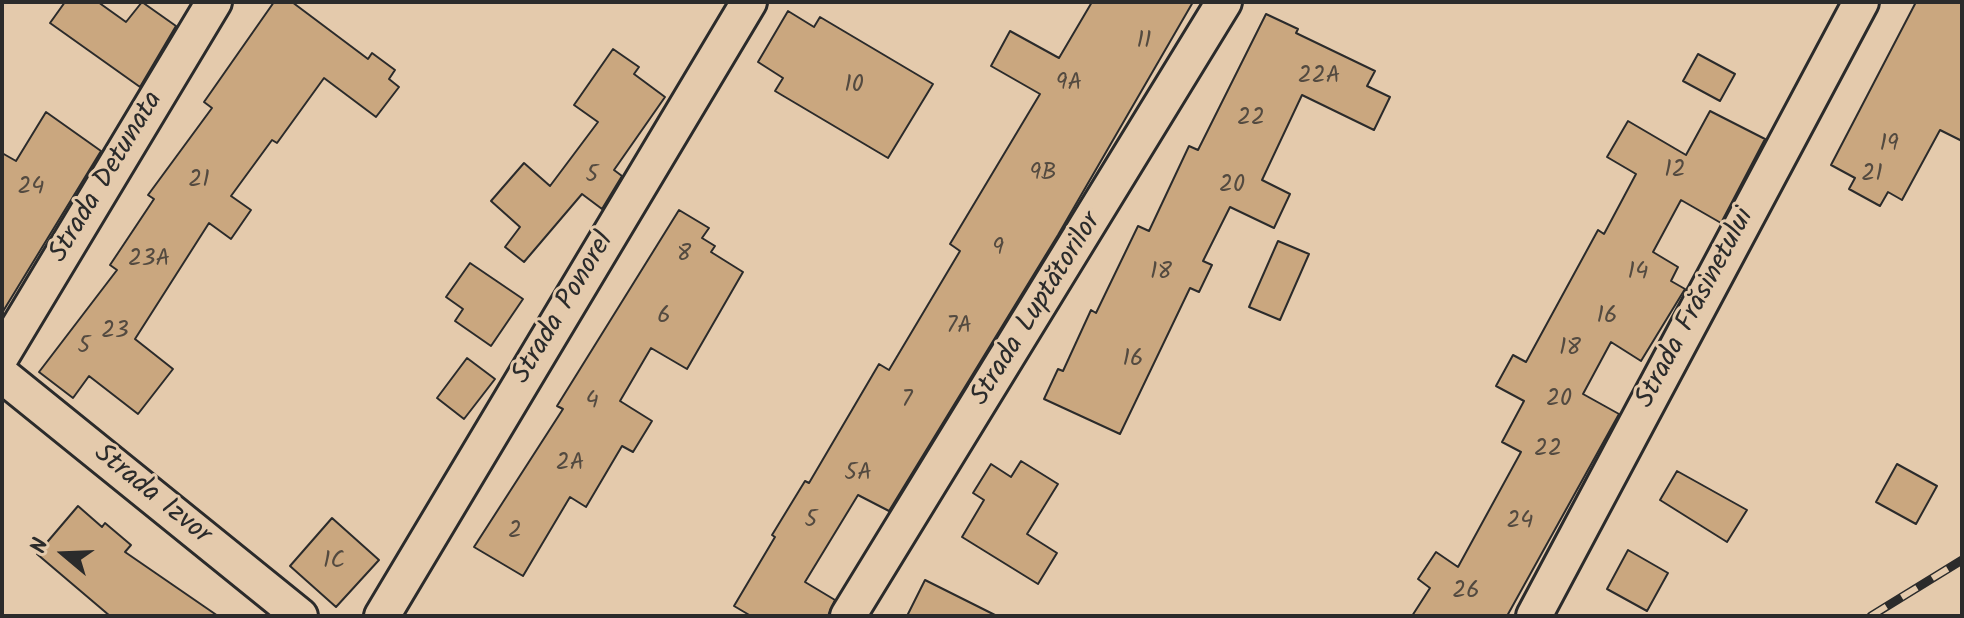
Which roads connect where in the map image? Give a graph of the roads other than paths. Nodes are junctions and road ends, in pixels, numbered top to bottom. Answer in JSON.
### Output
{"nodes":[{"id":1,"x":214,"y":2,"type":"edge"},
{"id":2,"x":749,"y":2,"type":"edge"},
{"id":3,"x":1224,"y":2,"type":"edge"},
{"id":4,"x":1861,"y":2,"type":"edge"},
{"id":5,"x":2,"y":355,"type":"edge"},
{"id":6,"x":2,"y":375,"type":"edge"},
{"id":7,"x":300,"y":616,"type":"edge"},
{"id":8,"x":382,"y":616,"type":"edge"},
{"id":9,"x":848,"y":616,"type":"edge"},
{"id":10,"x":1534,"y":616,"type":"edge"}],
"edges":[{"from":1,"to":5,"type":"street","name":"Strada Detunata"},
{"from":2,"to":8,"type":"street","name":"Strada Ponorel"},
{"from":3,"to":9,"type":"street","name":"Strada Luptătorilor"},
{"from":4,"to":10,"type":"street","name":"Strada Frăsinetului"},
{"from":6,"to":7,"type":"street","name":"Strada Izvor"}]}
